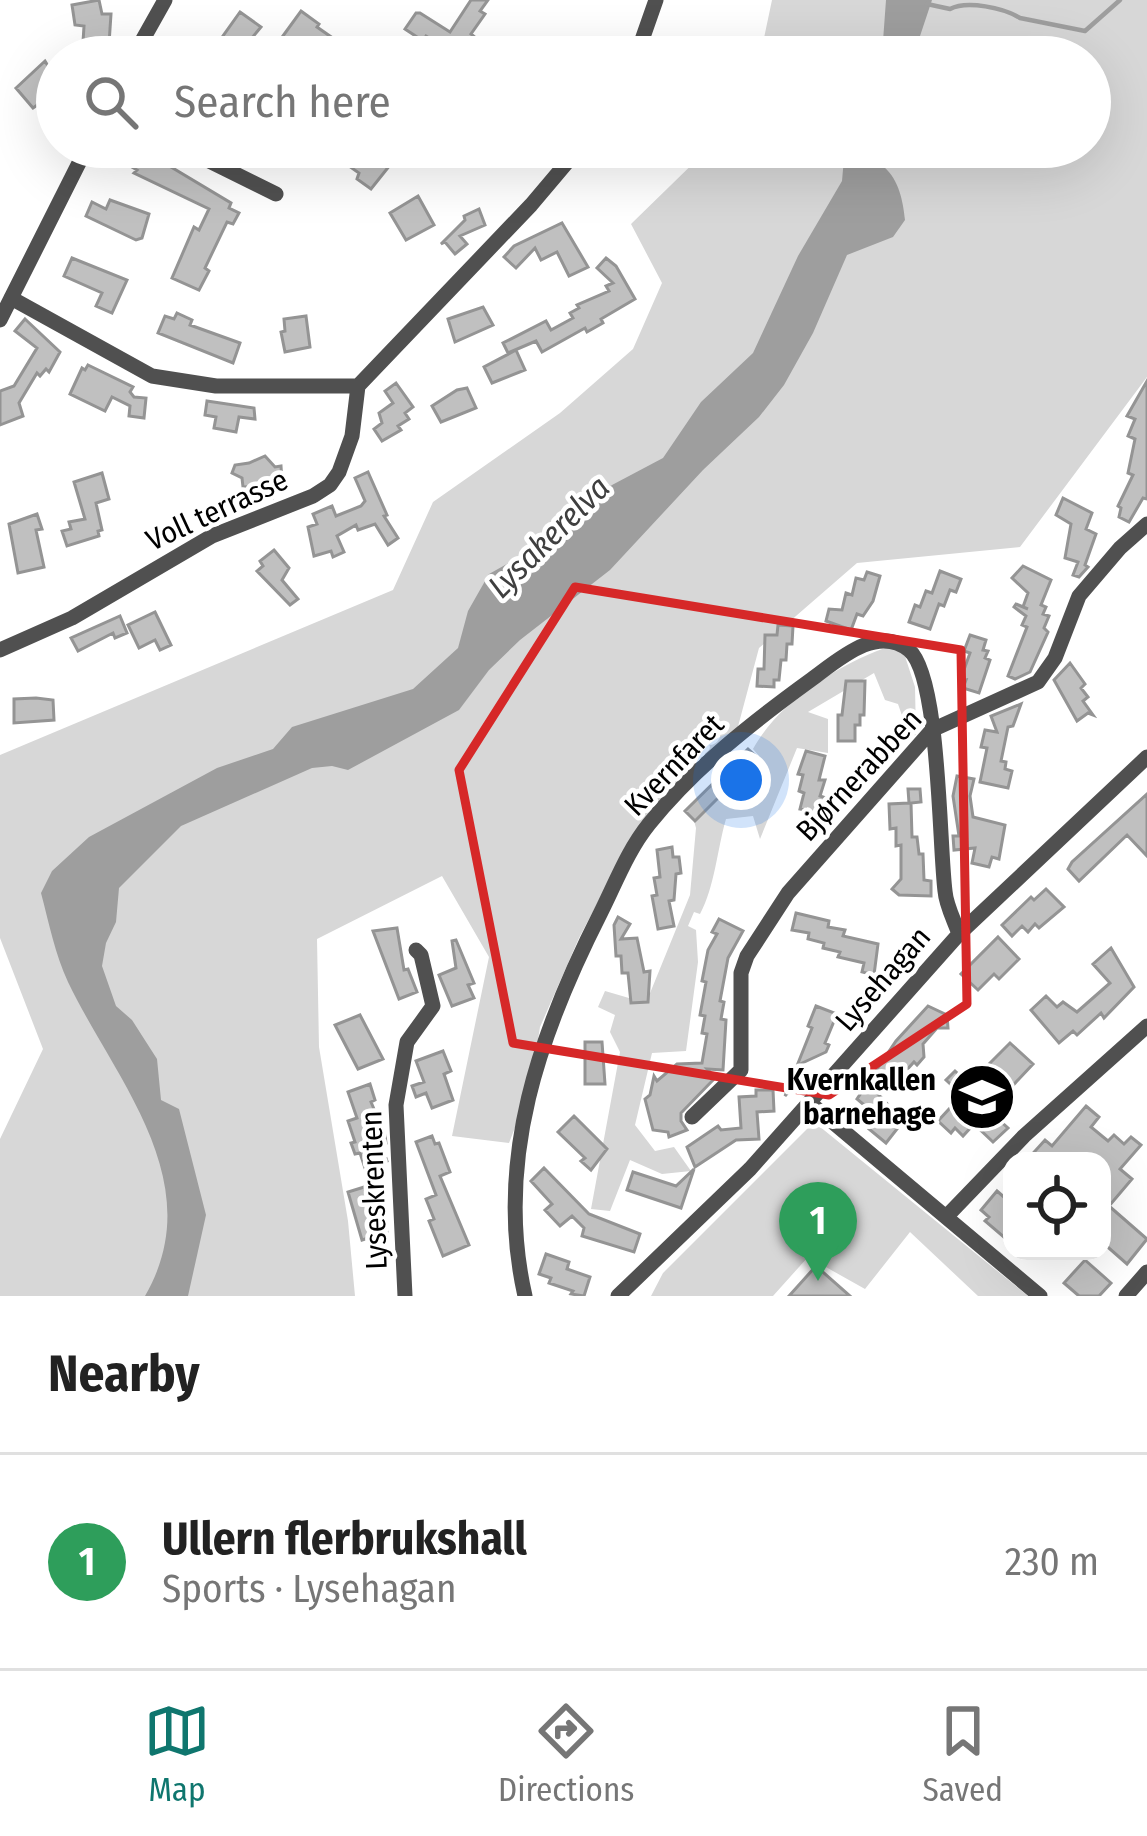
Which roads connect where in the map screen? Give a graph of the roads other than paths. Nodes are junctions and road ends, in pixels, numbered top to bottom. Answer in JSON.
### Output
{"nodes":[{"id":1,"x":165,"y":0,"type":"edge"},
{"id":2,"x":656,"y":0,"type":"edge"},
{"id":3,"x":145,"y":36,"type":"edge"},
{"id":4,"x":643,"y":36,"type":"edge"},
{"id":5,"x":76,"y":168,"type":"edge"},
{"id":6,"x":223,"y":168,"type":"edge"},
{"id":7,"x":562,"y":168,"type":"edge"},
{"id":8,"x":276,"y":194,"type":"dead end"},
{"id":9,"x":11,"y":298,"type":"junction"},
{"id":10,"x":0,"y":320,"type":"edge"},
{"id":11,"x":358,"y":386,"type":"junction"},
{"id":12,"x":1147,"y":524,"type":"edge"},
{"id":13,"x":0,"y":650,"type":"edge"},
{"id":14,"x":932,"y":730,"type":"junction"},
{"id":15,"x":1147,"y":757,"type":"edge"},
{"id":16,"x":959,"y":934,"type":"junction"},
{"id":17,"x":416,"y":950,"type":"dead end"},
{"id":18,"x":1147,"y":1027,"type":"edge"},
{"id":19,"x":810,"y":1103,"type":"junction"},
{"id":20,"x":692,"y":1118,"type":"dead end"},
{"id":21,"x":947,"y":1216,"type":"junction"},
{"id":22,"x":1147,"y":1272,"type":"edge"},
{"id":23,"x":406,"y":1296,"type":"edge"},
{"id":24,"x":525,"y":1296,"type":"edge"},
{"id":25,"x":619,"y":1296,"type":"edge"},
{"id":26,"x":1040,"y":1296,"type":"edge"},
{"id":27,"x":1126,"y":1296,"type":"edge"}],
"edges":[{"from":1,"to":3,"type":"street"},
{"from":2,"to":4,"type":"street"},
{"from":5,"to":9,"type":"street"},
{"from":6,"to":8,"type":"street"},
{"from":7,"to":11,"type":"street"},
{"from":9,"to":10,"type":"street"},
{"from":9,"to":11,"type":"street"},
{"from":11,"to":13,"type":"street","name":"Voll terrasse"},
{"from":12,"to":14,"type":"street","name":"Bjørnerabben"},
{"from":14,"to":16,"type":"street","name":"Kvernfaret"},
{"from":14,"to":20,"type":"street","name":"Bjørnerabben"},
{"from":14,"to":24,"type":"street","name":"Kvernfaret"},
{"from":15,"to":16,"type":"street","name":"Lysehagan"},
{"from":16,"to":19,"type":"street","name":"Lysehagan"},
{"from":17,"to":23,"type":"street","name":"Lyseskrenten"},
{"from":18,"to":21,"type":"street"},
{"from":19,"to":21,"type":"street"},
{"from":19,"to":25,"type":"street","name":"Lysehagan"},
{"from":21,"to":26,"type":"street"},
{"from":22,"to":27,"type":"street"}]}
